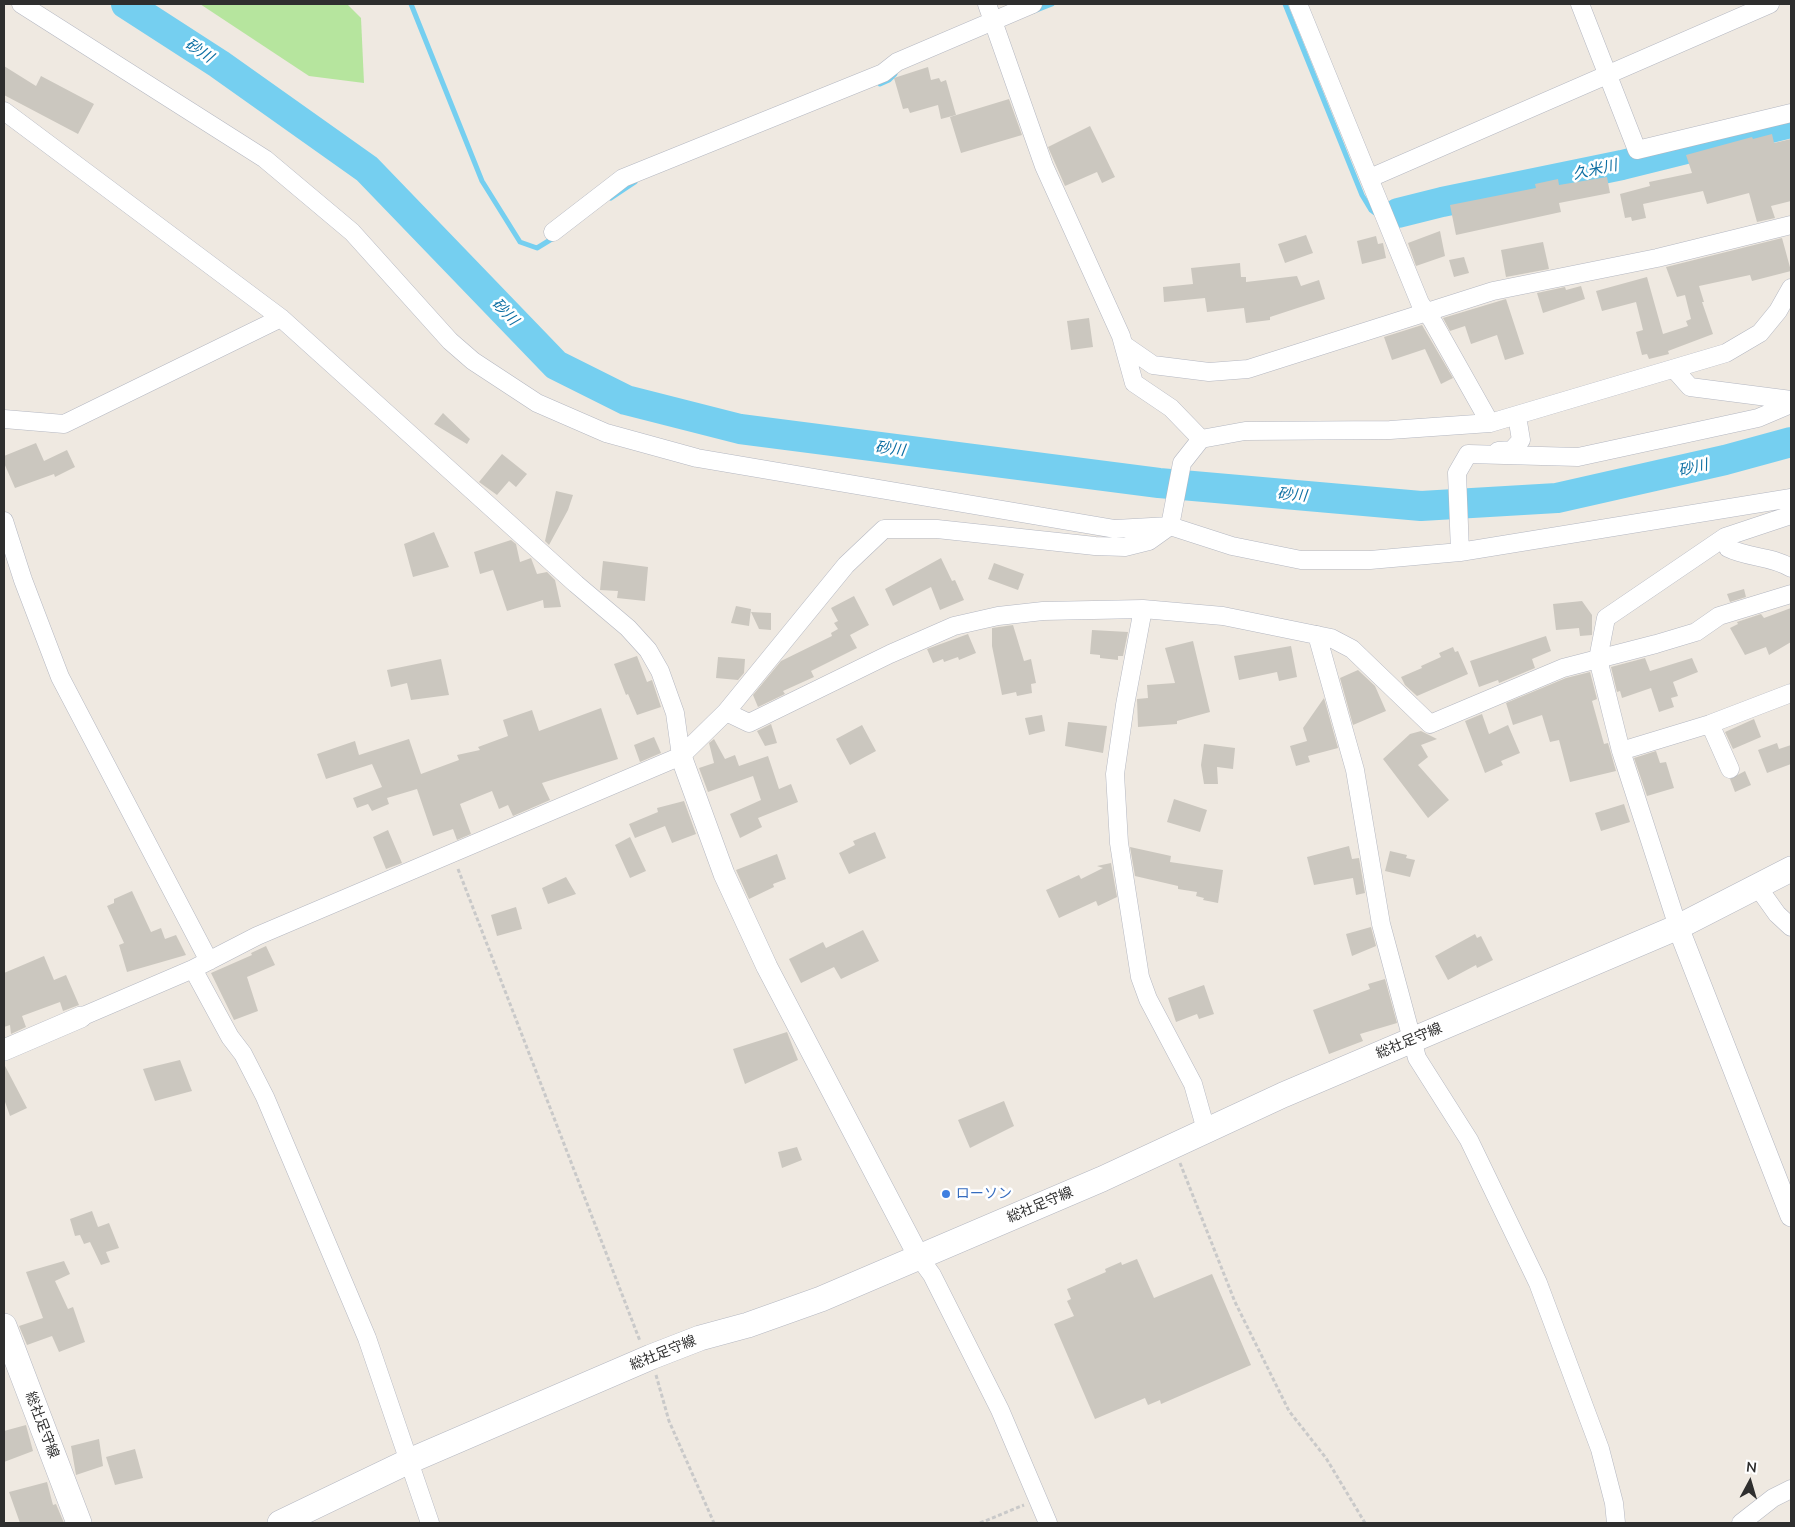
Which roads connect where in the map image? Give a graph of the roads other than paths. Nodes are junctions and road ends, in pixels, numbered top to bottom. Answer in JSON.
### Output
{"nodes":[{"id":1,"x":21,"y":4,"type":"edge"},
{"id":2,"x":987,"y":4,"type":"edge"},
{"id":3,"x":1033,"y":4,"type":"edge"},
{"id":4,"x":1298,"y":4,"type":"edge"},
{"id":5,"x":1580,"y":4,"type":"edge"},
{"id":6,"x":1770,"y":4,"type":"edge"},
{"id":7,"x":996,"y":25,"type":"junction"},
{"id":8,"x":1606,"y":74,"type":"junction"},
{"id":9,"x":4,"y":111,"type":"edge"},
{"id":10,"x":1791,"y":113,"type":"edge"},
{"id":11,"x":1370,"y":178,"type":"junction"},
{"id":12,"x":1791,"y":225,"type":"edge"},
{"id":13,"x":553,"y":232,"type":"dead end"},
{"id":14,"x":1791,"y":288,"type":"edge"},
{"id":15,"x":1425,"y":311,"type":"junction"},
{"id":16,"x":281,"y":318,"type":"junction"},
{"id":17,"x":1124,"y":345,"type":"junction"},
{"id":18,"x":1674,"y":369,"type":"junction"},
{"id":19,"x":1791,"y":402,"type":"edge"},
{"id":20,"x":1516,"y":416,"type":"junction"},
{"id":21,"x":4,"y":419,"type":"edge"},
{"id":22,"x":1490,"y":422,"type":"junction"},
{"id":23,"x":1201,"y":439,"type":"junction"},
{"id":24,"x":1468,"y":454,"type":"junction"},
{"id":25,"x":1791,"y":498,"type":"edge"},
{"id":26,"x":1791,"y":515,"type":"edge"},
{"id":27,"x":1172,"y":520,"type":"junction"},
{"id":28,"x":4,"y":521,"type":"edge"},
{"id":29,"x":1724,"y":537,"type":"junction"},
{"id":30,"x":1460,"y":552,"type":"junction"},
{"id":31,"x":1791,"y":568,"type":"edge"},
{"id":32,"x":1791,"y":594,"type":"edge"},
{"id":33,"x":1142,"y":609,"type":"junction"},
{"id":34,"x":1317,"y":635,"type":"junction"},
{"id":35,"x":1598,"y":659,"type":"junction"},
{"id":36,"x":1791,"y":693,"type":"edge"},
{"id":37,"x":726,"y":712,"type":"junction"},
{"id":38,"x":1710,"y":724,"type":"junction"},
{"id":39,"x":1621,"y":751,"type":"junction"},
{"id":40,"x":681,"y":756,"type":"junction"},
{"id":41,"x":1730,"y":769,"type":"dead end"},
{"id":42,"x":1791,"y":869,"type":"edge"},
{"id":43,"x":1757,"y":886,"type":"junction"},
{"id":44,"x":1678,"y":927,"type":"junction"},
{"id":45,"x":1791,"y":927,"type":"edge"},
{"id":46,"x":201,"y":965,"type":"junction"},
{"id":47,"x":81,"y":1017,"type":"joint"},
{"id":48,"x":1413,"y":1039,"type":"junction"},
{"id":49,"x":4,"y":1050,"type":"edge"},
{"id":50,"x":1206,"y":1130,"type":"junction"},
{"id":51,"x":1791,"y":1216,"type":"edge"},
{"id":52,"x":919,"y":1257,"type":"junction"},
{"id":53,"x":4,"y":1326,"type":"edge"},
{"id":54,"x":407,"y":1462,"type":"junction"},
{"id":55,"x":1791,"y":1489,"type":"edge"},
{"id":56,"x":79,"y":1523,"type":"edge"},
{"id":57,"x":280,"y":1523,"type":"edge"},
{"id":58,"x":430,"y":1523,"type":"edge"},
{"id":59,"x":1048,"y":1523,"type":"edge"},
{"id":60,"x":1616,"y":1523,"type":"edge"},
{"id":61,"x":1741,"y":1523,"type":"edge"}],
"edges":[{"from":1,"to":27,"type":"street"},
{"from":2,"to":7,"type":"street"},
{"from":3,"to":7,"type":"street"},
{"from":4,"to":11,"type":"street"},
{"from":5,"to":8,"type":"street"},
{"from":6,"to":8,"type":"street"},
{"from":7,"to":13,"type":"street"},
{"from":7,"to":17,"type":"street"},
{"from":8,"to":10,"type":"street"},
{"from":8,"to":11,"type":"street"},
{"from":9,"to":16,"type":"street"},
{"from":11,"to":15,"type":"street"},
{"from":12,"to":15,"type":"street"},
{"from":14,"to":18,"type":"street"},
{"from":15,"to":17,"type":"street"},
{"from":15,"to":22,"type":"street"},
{"from":16,"to":21,"type":"street"},
{"from":16,"to":40,"type":"street"},
{"from":17,"to":23,"type":"street"},
{"from":18,"to":19,"type":"street"},
{"from":18,"to":20,"type":"street"},
{"from":19,"to":24,"type":"street"},
{"from":20,"to":22,"type":"street"},
{"from":20,"to":24,"type":"street"},
{"from":22,"to":23,"type":"street"},
{"from":23,"to":27,"type":"street"},
{"from":24,"to":30,"type":"street"},
{"from":25,"to":30,"type":"street"},
{"from":26,"to":29,"type":"street"},
{"from":27,"to":30,"type":"street"},
{"from":27,"to":37,"type":"street"},
{"from":28,"to":46,"type":"street"},
{"from":29,"to":31,"type":"street"},
{"from":29,"to":35,"type":"street"},
{"from":32,"to":35,"type":"street"},
{"from":33,"to":34,"type":"street"},
{"from":33,"to":37,"type":"street"},
{"from":33,"to":50,"type":"street"},
{"from":34,"to":35,"type":"street"},
{"from":34,"to":48,"type":"street"},
{"from":35,"to":39,"type":"street"},
{"from":36,"to":38,"type":"street"},
{"from":37,"to":40,"type":"street"},
{"from":38,"to":39,"type":"street"},
{"from":38,"to":41,"type":"street"},
{"from":39,"to":44,"type":"street"},
{"from":40,"to":46,"type":"street"},
{"from":40,"to":52,"type":"street"},
{"from":42,"to":43,"type":"main road","name":"総社足守線"},
{"from":43,"to":44,"type":"main road","name":"総社足守線"},
{"from":43,"to":45,"type":"street"},
{"from":44,"to":48,"type":"main road","name":"総社足守線"},
{"from":44,"to":51,"type":"street"},
{"from":46,"to":47,"type":"street"},
{"from":46,"to":54,"type":"street"},
{"from":47,"to":49,"type":"street"},
{"from":48,"to":50,"type":"main road","name":"総社足守線"},
{"from":48,"to":60,"type":"street"},
{"from":50,"to":52,"type":"main road","name":"総社足守線"},
{"from":52,"to":54,"type":"main road","name":"総社足守線"},
{"from":52,"to":59,"type":"street"},
{"from":53,"to":56,"type":"main road","name":"総社足守線"},
{"from":54,"to":57,"type":"main road","name":"総社足守線"},
{"from":54,"to":58,"type":"street"},
{"from":55,"to":61,"type":"street"}]}
